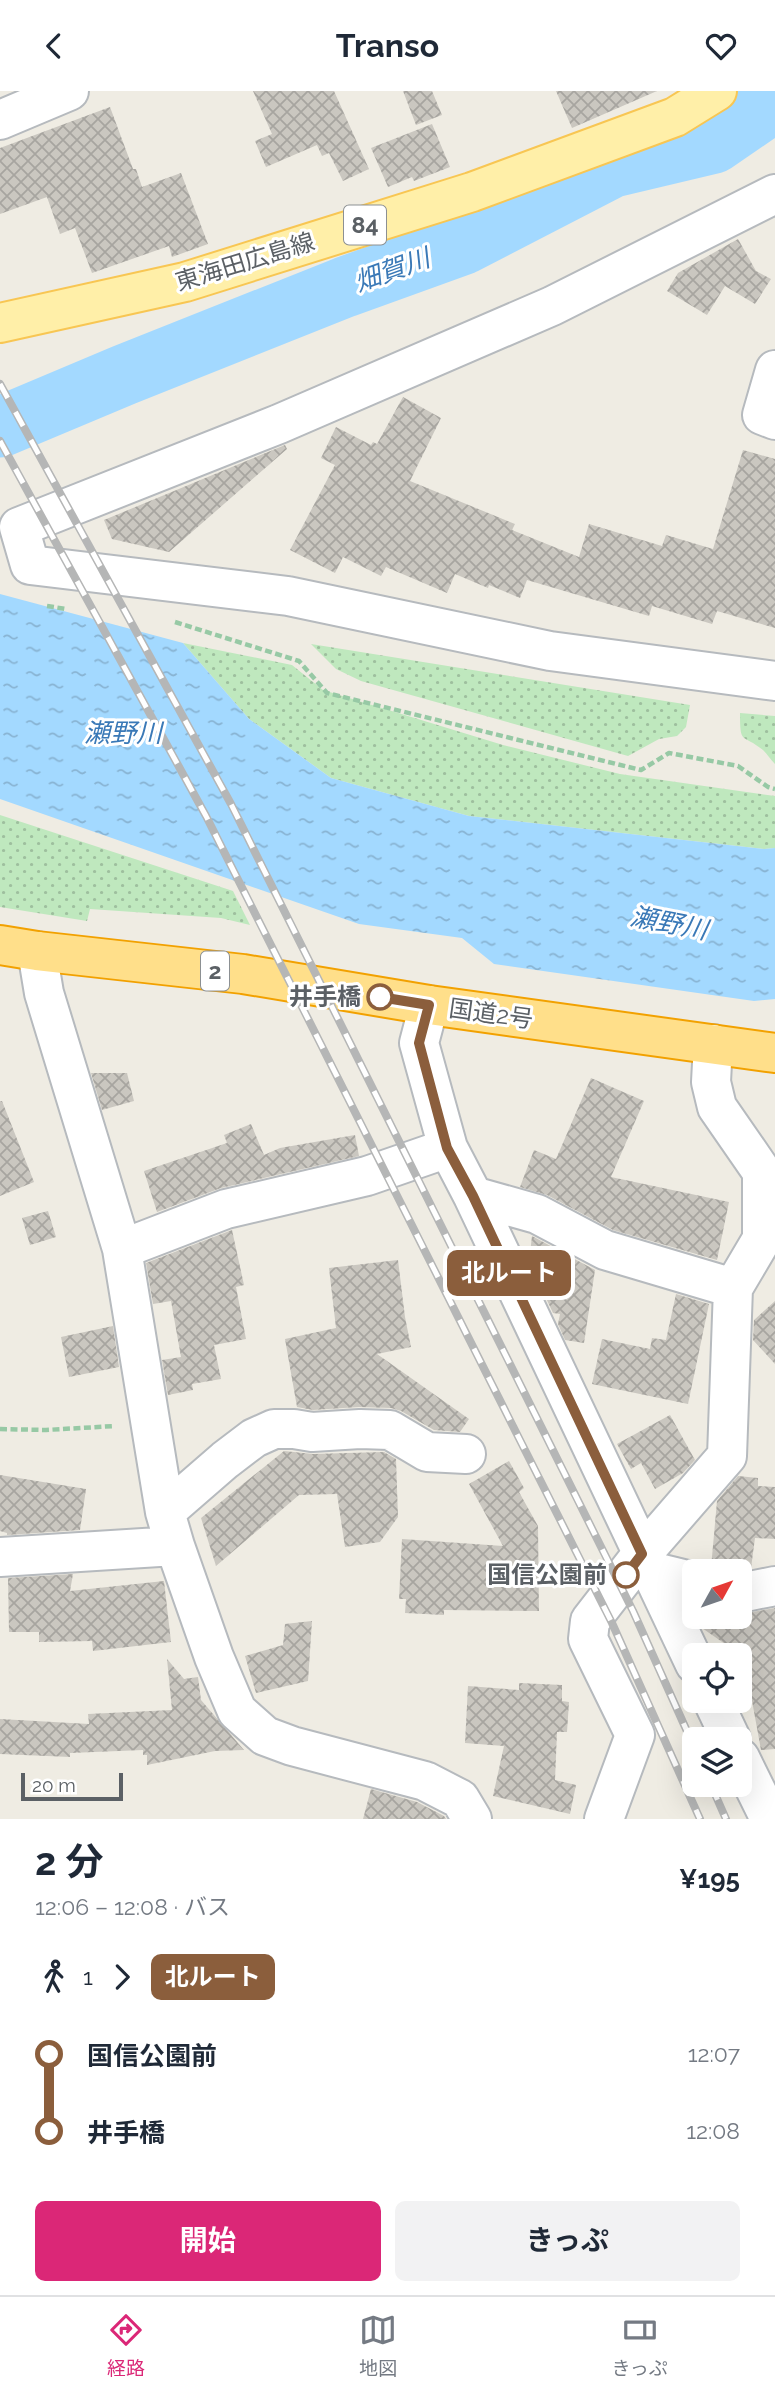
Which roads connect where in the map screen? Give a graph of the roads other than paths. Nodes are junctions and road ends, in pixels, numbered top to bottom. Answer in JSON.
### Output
{"nodes":[{"id":1,"x":69,"y":91,"type":"edge"},
{"id":2,"x":718,"y":91,"type":"edge"},
{"id":3,"x":0,"y":120,"type":"edge"},
{"id":4,"x":775,"y":194,"type":"edge"},
{"id":5,"x":0,"y":323,"type":"edge"},
{"id":6,"x":775,"y":370,"type":"edge"},
{"id":7,"x":775,"y":420,"type":"edge"},
{"id":8,"x":775,"y":681,"type":"edge"},
{"id":9,"x":18,"y":948,"type":"edge"},
{"id":10,"x":429,"y":1005,"type":"junction"},
{"id":11,"x":713,"y":1044,"type":"junction"},
{"id":12,"x":775,"y":1053,"type":"edge"},
{"id":13,"x":447,"y":1148,"type":"junction"},
{"id":14,"x":473,"y":1196,"type":"junction"},
{"id":15,"x":122,"y":1249,"type":"junction"},
{"id":16,"x":733,"y":1288,"type":"junction"},
{"id":17,"x":466,"y":1454,"type":"dead end"},
{"id":18,"x":170,"y":1529,"type":"junction"},
{"id":19,"x":0,"y":1557,"type":"edge"},
{"id":20,"x":646,"y":1563,"type":"junction"},
{"id":21,"x":682,"y":1577,"type":"edge"},
{"id":22,"x":775,"y":1586,"type":"edge"},
{"id":23,"x":752,"y":1591,"type":"edge"},
{"id":24,"x":685,"y":1643,"type":"edge"},
{"id":25,"x":752,"y":1782,"type":"edge"},
{"id":26,"x":472,"y":1819,"type":"edge"},
{"id":27,"x":604,"y":1819,"type":"edge"},
{"id":28,"x":770,"y":1819,"type":"edge"}],
"edges":[{"from":1,"to":3,"type":"street"},
{"from":2,"to":5,"type":"main road","name":"東海田広島線","number":"84"},
{"from":4,"to":8,"type":"street"},
{"from":6,"to":7,"type":"street"},
{"from":9,"to":10,"type":"highway","name":"国道2号","number":"2"},
{"from":9,"to":15,"type":"street"},
{"from":10,"to":11,"type":"highway","name":"国道2号","number":"2"},
{"from":10,"to":13,"type":"street"},
{"from":11,"to":12,"type":"highway","name":"国道2号","number":"2"},
{"from":11,"to":16,"type":"street"},
{"from":13,"to":14,"type":"street"},
{"from":13,"to":15,"type":"street"},
{"from":14,"to":16,"type":"street"},
{"from":14,"to":20,"type":"street"},
{"from":15,"to":18,"type":"street"},
{"from":16,"to":20,"type":"street"},
{"from":17,"to":18,"type":"street"},
{"from":18,"to":19,"type":"street"},
{"from":18,"to":26,"type":"street"},
{"from":20,"to":21,"type":"street"},
{"from":20,"to":24,"type":"street"},
{"from":20,"to":27,"type":"street"},
{"from":22,"to":23,"type":"street"},
{"from":25,"to":28,"type":"street"}]}
